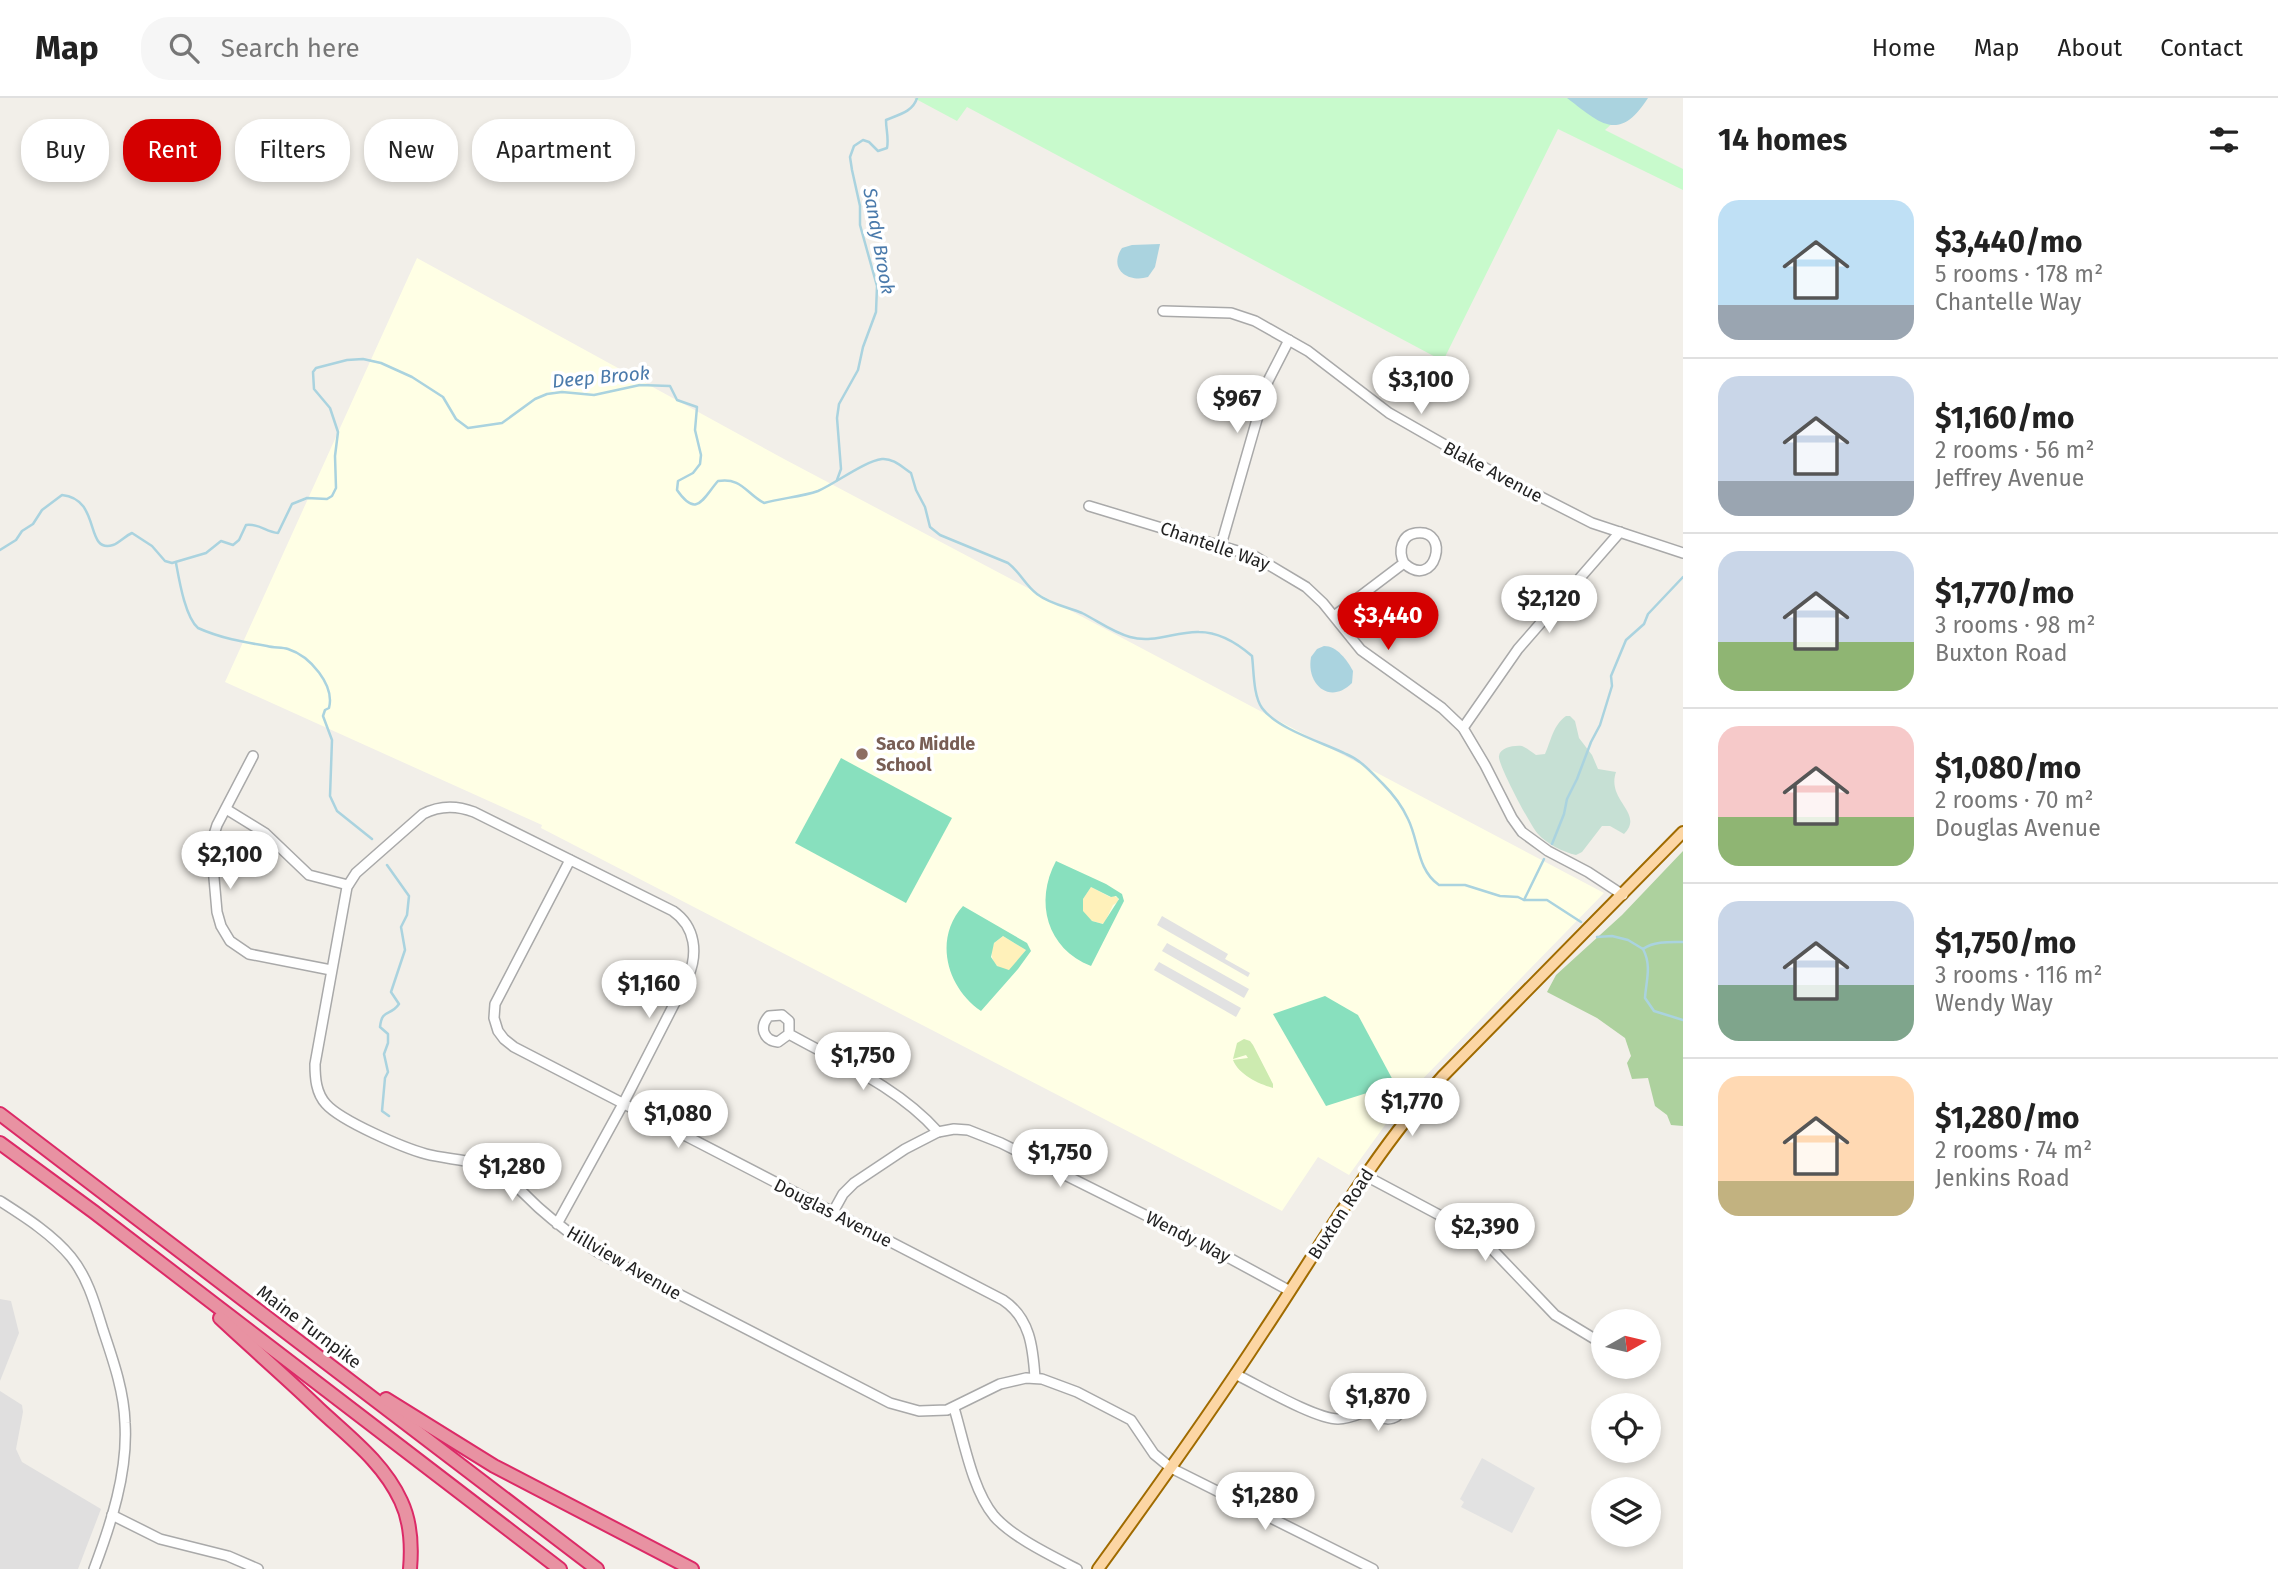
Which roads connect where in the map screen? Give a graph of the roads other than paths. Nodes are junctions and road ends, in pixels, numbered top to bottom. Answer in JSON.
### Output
{"nodes":[{"id":1,"x":1163,"y":311,"type":"dead end"},
{"id":2,"x":1289,"y":340,"type":"junction"},
{"id":3,"x":1089,"y":506,"type":"dead end"},
{"id":4,"x":1620,"y":532,"type":"junction"},
{"id":5,"x":1221,"y":545,"type":"junction"},
{"id":6,"x":1683,"y":553,"type":"edge"},
{"id":7,"x":1404,"y":563,"type":"junction"},
{"id":8,"x":1334,"y":616,"type":"junction"},
{"id":9,"x":1463,"y":728,"type":"junction"},
{"id":10,"x":253,"y":756,"type":"dead end"},
{"id":11,"x":226,"y":810,"type":"junction"},
{"id":12,"x":1683,"y":832,"type":"edge"},
{"id":13,"x":570,"y":860,"type":"junction"},
{"id":14,"x":348,"y":885,"type":"junction"},
{"id":15,"x":1623,"y":895,"type":"junction"},
{"id":16,"x":331,"y":970,"type":"junction"},
{"id":17,"x":789,"y":1034,"type":"dead end"},
{"id":18,"x":623,"y":1104,"type":"junction"},
{"id":19,"x":0,"y":1114,"type":"edge"},
{"id":20,"x":938,"y":1132,"type":"junction"},
{"id":21,"x":0,"y":1143,"type":"edge"},
{"id":22,"x":1366,"y":1176,"type":"junction"},
{"id":23,"x":0,"y":1200,"type":"edge"},
{"id":24,"x":833,"y":1212,"type":"junction"},
{"id":25,"x":557,"y":1224,"type":"junction"},
{"id":26,"x":177,"y":1277,"type":"junction"},
{"id":27,"x":1290,"y":1291,"type":"junction"},
{"id":28,"x":1591,"y":1337,"type":"edge"},
{"id":29,"x":314,"y":1353,"type":"junction"},
{"id":30,"x":1235,"y":1374,"type":"junction"},
{"id":31,"x":1035,"y":1378,"type":"junction"},
{"id":32,"x":954,"y":1408,"type":"junction"},
{"id":33,"x":1370,"y":1410,"type":"junction"},
{"id":34,"x":1171,"y":1468,"type":"junction"},
{"id":35,"x":112,"y":1515,"type":"junction"},
{"id":36,"x":94,"y":1569,"type":"edge"},
{"id":37,"x":258,"y":1569,"type":"edge"},
{"id":38,"x":410,"y":1569,"type":"edge"},
{"id":39,"x":559,"y":1569,"type":"edge"},
{"id":40,"x":597,"y":1569,"type":"edge"},
{"id":41,"x":692,"y":1569,"type":"edge"},
{"id":42,"x":1077,"y":1569,"type":"edge"},
{"id":43,"x":1098,"y":1569,"type":"edge"},
{"id":44,"x":1373,"y":1569,"type":"edge"}],
"edges":[{"from":1,"to":2,"type":"street","name":"Blake Avenue"},
{"from":2,"to":4,"type":"street","name":"Blake Avenue"},
{"from":2,"to":5,"type":"street"},
{"from":3,"to":5,"type":"street","name":"Chantelle Way"},
{"from":4,"to":6,"type":"street","name":"Blake Avenue"},
{"from":4,"to":9,"type":"street"},
{"from":5,"to":8,"type":"street","name":"Chantelle Way"},
{"from":7,"to":7,"type":"street"},
{"from":7,"to":8,"type":"street"},
{"from":8,"to":9,"type":"street","name":"Chantelle Way"},
{"from":9,"to":15,"type":"street","name":"Chantelle Way"},
{"from":10,"to":11,"type":"street"},
{"from":11,"to":14,"type":"street"},
{"from":11,"to":16,"type":"street"},
{"from":12,"to":15,"type":"main road","name":"Buxton Road"},
{"from":13,"to":14,"type":"street"},
{"from":13,"to":18,"type":"street"},
{"from":13,"to":18,"type":"street","name":"Douglas Avenue"},
{"from":14,"to":16,"type":"street","name":"Hillview Avenue"},
{"from":15,"to":22,"type":"main road","name":"Buxton Road"},
{"from":16,"to":25,"type":"street","name":"Hillview Avenue"},
{"from":17,"to":20,"type":"street"},
{"from":18,"to":24,"type":"street","name":"Douglas Avenue"},
{"from":18,"to":25,"type":"street"},
{"from":19,"to":29,"type":"highway","name":"Maine Turnpike"},
{"from":20,"to":24,"type":"street","name":"Wendy Way"},
{"from":20,"to":27,"type":"street","name":"Wendy Way"},
{"from":21,"to":26,"type":"highway"},
{"from":22,"to":27,"type":"main road","name":"Buxton Road"},
{"from":22,"to":28,"type":"street"},
{"from":23,"to":35,"type":"street"},
{"from":24,"to":31,"type":"street","name":"Douglas Avenue"},
{"from":25,"to":32,"type":"street","name":"Hillview Avenue"},
{"from":26,"to":38,"type":"highway"},
{"from":26,"to":39,"type":"highway"},
{"from":27,"to":30,"type":"main road","name":"Buxton Road"},
{"from":29,"to":40,"type":"highway","name":"Maine Turnpike"},
{"from":29,"to":41,"type":"highway"},
{"from":30,"to":33,"type":"street"},
{"from":30,"to":34,"type":"main road","name":"Buxton Road"},
{"from":31,"to":32,"type":"street","name":"Hillview Avenue"},
{"from":31,"to":34,"type":"street","name":"Hillview Avenue"},
{"from":32,"to":42,"type":"street"},
{"from":33,"to":33,"type":"street"},
{"from":34,"to":43,"type":"main road","name":"Buxton Road"},
{"from":34,"to":44,"type":"street","name":"Hillview Avenue"},
{"from":35,"to":36,"type":"street"},
{"from":35,"to":37,"type":"street"}]}
